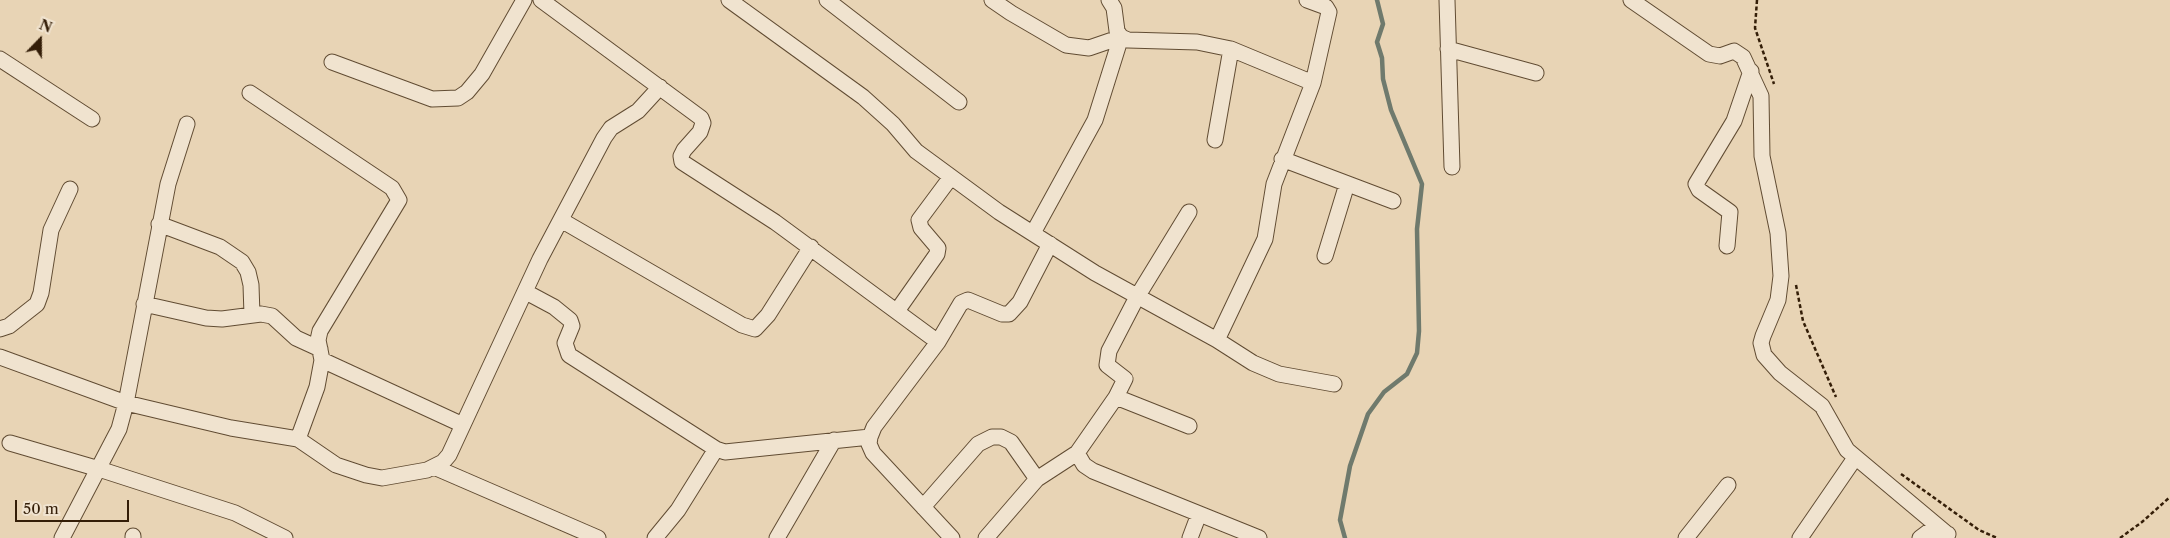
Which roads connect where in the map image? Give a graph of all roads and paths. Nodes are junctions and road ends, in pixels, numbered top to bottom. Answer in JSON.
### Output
{"nodes":[{"id":1,"x":524,"y":0,"type":"edge"},
{"id":2,"x":541,"y":0,"type":"edge"},
{"id":3,"x":729,"y":0,"type":"edge"},
{"id":4,"x":827,"y":0,"type":"edge"},
{"id":5,"x":992,"y":0,"type":"edge"},
{"id":6,"x":1109,"y":0,"type":"edge"},
{"id":7,"x":1307,"y":0,"type":"edge"},
{"id":8,"x":1447,"y":0,"type":"edge"},
{"id":9,"x":1631,"y":0,"type":"edge"},
{"id":10,"x":1757,"y":0,"type":"edge"},
{"id":11,"x":1121,"y":37,"type":"junction"},
{"id":12,"x":1231,"y":48,"type":"junction"},
{"id":13,"x":1448,"y":49,"type":"junction"},
{"id":14,"x":0,"y":59,"type":"edge"},
{"id":15,"x":332,"y":62,"type":"dead end"},
{"id":16,"x":1751,"y":71,"type":"junction"},
{"id":17,"x":1536,"y":73,"type":"dead end"},
{"id":18,"x":1313,"y":83,"type":"junction"},
{"id":19,"x":660,"y":86,"type":"junction"},
{"id":20,"x":1774,"y":87,"type":"dead end"},
{"id":21,"x":250,"y":93,"type":"dead end"},
{"id":22,"x":959,"y":102,"type":"dead end"},
{"id":23,"x":92,"y":118,"type":"dead end"},
{"id":24,"x":187,"y":124,"type":"dead end"},
{"id":25,"x":1215,"y":140,"type":"dead end"},
{"id":26,"x":1282,"y":159,"type":"junction"},
{"id":27,"x":1452,"y":167,"type":"dead end"},
{"id":28,"x":951,"y":177,"type":"junction"},
{"id":29,"x":1347,"y":184,"type":"junction"},
{"id":30,"x":70,"y":189,"type":"dead end"},
{"id":31,"x":1393,"y":201,"type":"dead end"},
{"id":32,"x":1189,"y":212,"type":"dead end"},
{"id":33,"x":561,"y":220,"type":"junction"},
{"id":34,"x":159,"y":224,"type":"junction"},
{"id":35,"x":1033,"y":234,"type":"junction"},
{"id":36,"x":1050,"y":244,"type":"junction"},
{"id":37,"x":1727,"y":246,"type":"dead end"},
{"id":38,"x":811,"y":247,"type":"junction"},
{"id":39,"x":1325,"y":256,"type":"dead end"},
{"id":40,"x":1795,"y":277,"type":"dead end"},
{"id":41,"x":526,"y":292,"type":"junction"},
{"id":42,"x":1137,"y":297,"type":"junction"},
{"id":43,"x":144,"y":304,"type":"junction"},
{"id":44,"x":897,"y":311,"type":"junction"},
{"id":45,"x":252,"y":316,"type":"junction"},
{"id":46,"x":0,"y":329,"type":"edge"},
{"id":47,"x":1217,"y":340,"type":"junction"},
{"id":48,"x":938,"y":342,"type":"junction"},
{"id":49,"x":321,"y":354,"type":"junction"},
{"id":50,"x":0,"y":357,"type":"edge"},
{"id":51,"x":1334,"y":384,"type":"dead end"},
{"id":52,"x":1116,"y":397,"type":"junction"},
{"id":53,"x":126,"y":403,"type":"junction"},
{"id":54,"x":1838,"y":403,"type":"dead end"},
{"id":55,"x":463,"y":425,"type":"junction"},
{"id":56,"x":1189,"y":426,"type":"dead end"},
{"id":57,"x":870,"y":437,"type":"junction"},
{"id":58,"x":298,"y":439,"type":"junction"},
{"id":59,"x":834,"y":440,"type":"junction"},
{"id":60,"x":10,"y":444,"type":"dead end"},
{"id":61,"x":716,"y":450,"type":"junction"},
{"id":62,"x":1077,"y":453,"type":"junction"},
{"id":63,"x":1855,"y":458,"type":"junction"},
{"id":64,"x":434,"y":467,"type":"junction"},
{"id":65,"x":99,"y":468,"type":"junction"},
{"id":66,"x":1894,"y":469,"type":"dead end"},
{"id":67,"x":1037,"y":479,"type":"junction"},
{"id":68,"x":1728,"y":485,"type":"dead end"},
{"id":69,"x":2170,"y":497,"type":"edge"},
{"id":70,"x":923,"y":507,"type":"junction"},
{"id":71,"x":1199,"y":514,"type":"junction"},
{"id":72,"x":1950,"y":536,"type":"edge"},
{"id":73,"x":62,"y":538,"type":"edge"},
{"id":74,"x":285,"y":538,"type":"edge"},
{"id":75,"x":598,"y":538,"type":"edge"},
{"id":76,"x":655,"y":538,"type":"edge"},
{"id":77,"x":777,"y":538,"type":"edge"},
{"id":78,"x":952,"y":538,"type":"edge"},
{"id":79,"x":986,"y":538,"type":"edge"},
{"id":80,"x":1190,"y":538,"type":"edge"},
{"id":81,"x":1259,"y":538,"type":"edge"},
{"id":82,"x":1686,"y":538,"type":"edge"},
{"id":83,"x":1800,"y":538,"type":"edge"},
{"id":84,"x":1920,"y":538,"type":"edge"},
{"id":85,"x":1997,"y":538,"type":"edge"},
{"id":86,"x":2120,"y":538,"type":"edge"}],
"edges":[{"from":1,"to":15,"type":"street"},
{"from":2,"to":19,"type":"street"},
{"from":3,"to":28,"type":"street"},
{"from":4,"to":22,"type":"street"},
{"from":5,"to":11,"type":"street"},
{"from":6,"to":11,"type":"street"},
{"from":7,"to":18,"type":"street"},
{"from":8,"to":13,"type":"street"},
{"from":9,"to":16,"type":"street"},
{"from":10,"to":20,"type":"path"},
{"from":11,"to":12,"type":"street"},
{"from":11,"to":35,"type":"street"},
{"from":12,"to":18,"type":"street"},
{"from":12,"to":25,"type":"street"},
{"from":13,"to":17,"type":"street"},
{"from":13,"to":27,"type":"street"},
{"from":14,"to":23,"type":"street"},
{"from":16,"to":37,"type":"street"},
{"from":16,"to":63,"type":"street"},
{"from":18,"to":26,"type":"street"},
{"from":19,"to":33,"type":"street"},
{"from":19,"to":38,"type":"street"},
{"from":21,"to":49,"type":"street"},
{"from":24,"to":34,"type":"street"},
{"from":26,"to":29,"type":"street"},
{"from":26,"to":47,"type":"street"},
{"from":28,"to":35,"type":"street"},
{"from":28,"to":44,"type":"street"},
{"from":29,"to":31,"type":"street"},
{"from":29,"to":39,"type":"street"},
{"from":30,"to":46,"type":"street"},
{"from":32,"to":42,"type":"street"},
{"from":33,"to":38,"type":"street"},
{"from":33,"to":41,"type":"street"},
{"from":34,"to":43,"type":"street"},
{"from":34,"to":45,"type":"street"},
{"from":35,"to":36,"type":"street"},
{"from":36,"to":42,"type":"street"},
{"from":36,"to":48,"type":"street"},
{"from":38,"to":44,"type":"street"},
{"from":40,"to":54,"type":"path"},
{"from":41,"to":55,"type":"street"},
{"from":41,"to":61,"type":"street"},
{"from":42,"to":47,"type":"street"},
{"from":42,"to":52,"type":"street"},
{"from":43,"to":45,"type":"street"},
{"from":43,"to":53,"type":"street"},
{"from":44,"to":48,"type":"street"},
{"from":45,"to":49,"type":"street"},
{"from":47,"to":51,"type":"street"},
{"from":48,"to":57,"type":"street"},
{"from":49,"to":55,"type":"street"},
{"from":49,"to":58,"type":"street"},
{"from":50,"to":53,"type":"street"},
{"from":52,"to":56,"type":"street"},
{"from":52,"to":62,"type":"street"},
{"from":53,"to":58,"type":"street"},
{"from":53,"to":65,"type":"street"},
{"from":55,"to":64,"type":"street"},
{"from":57,"to":59,"type":"street"},
{"from":57,"to":70,"type":"street"},
{"from":58,"to":64,"type":"street"},
{"from":59,"to":61,"type":"street"},
{"from":59,"to":77,"type":"street"},
{"from":60,"to":65,"type":"street"},
{"from":61,"to":76,"type":"street"},
{"from":62,"to":67,"type":"street"},
{"from":62,"to":71,"type":"street"},
{"from":63,"to":72,"type":"street"},
{"from":63,"to":83,"type":"street"},
{"from":64,"to":75,"type":"street"},
{"from":65,"to":73,"type":"street"},
{"from":65,"to":74,"type":"street"},
{"from":66,"to":85,"type":"path"},
{"from":67,"to":70,"type":"street"},
{"from":67,"to":79,"type":"street"},
{"from":68,"to":82,"type":"street"},
{"from":69,"to":86,"type":"path"},
{"from":70,"to":78,"type":"street"},
{"from":71,"to":80,"type":"street"},
{"from":71,"to":81,"type":"street"},
{"from":72,"to":84,"type":"street"}]}
